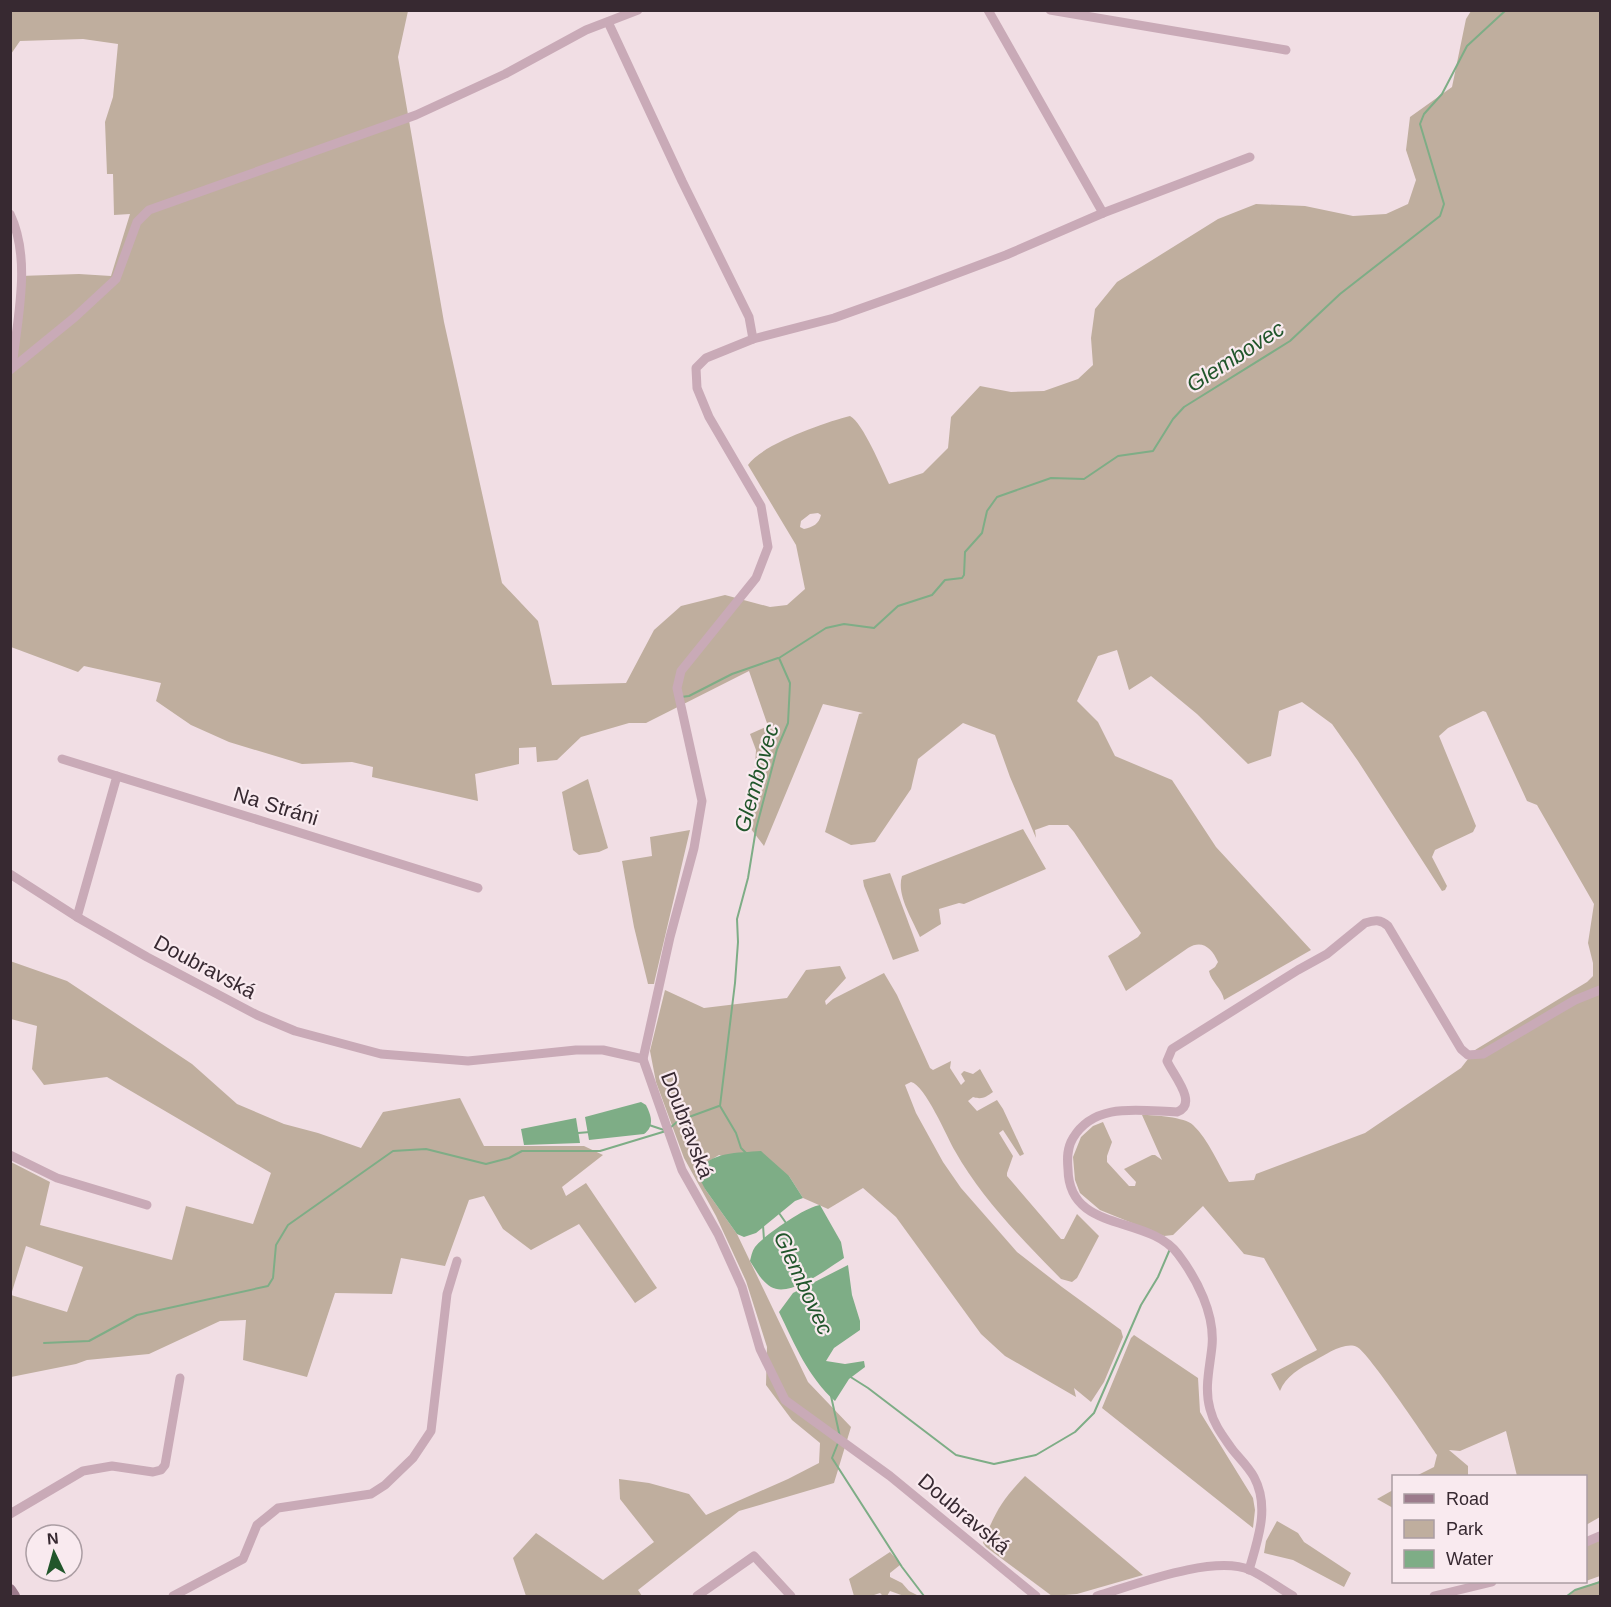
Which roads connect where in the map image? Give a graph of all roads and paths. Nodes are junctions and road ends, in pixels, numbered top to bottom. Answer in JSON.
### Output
{"nodes":[{"id":1,"x":638,"y":10,"type":"edge"},
{"id":2,"x":988,"y":10,"type":"edge"},
{"id":3,"x":1050,"y":10,"type":"edge"},
{"id":4,"x":608,"y":22,"type":"junction"},
{"id":5,"x":1286,"y":50,"type":"dead end"},
{"id":6,"x":1250,"y":157,"type":"dead end"},
{"id":7,"x":10,"y":213,"type":"edge"},
{"id":8,"x":1103,"y":213,"type":"junction"},
{"id":9,"x":753,"y":339,"type":"junction"},
{"id":10,"x":11,"y":369,"type":"edge"},
{"id":11,"x":62,"y":759,"type":"dead end"},
{"id":12,"x":117,"y":776,"type":"junction"},
{"id":13,"x":10,"y":874,"type":"edge"},
{"id":14,"x":478,"y":888,"type":"dead end"},
{"id":15,"x":77,"y":916,"type":"junction"},
{"id":16,"x":1600,"y":990,"type":"edge"},
{"id":17,"x":643,"y":1059,"type":"junction"},
{"id":18,"x":10,"y":1155,"type":"edge"},
{"id":19,"x":147,"y":1206,"type":"dead end"},
{"id":20,"x":456,"y":1261,"type":"dead end"},
{"id":21,"x":180,"y":1378,"type":"dead end"},
{"id":22,"x":10,"y":1514,"type":"edge"},
{"id":23,"x":1249,"y":1570,"type":"junction"},
{"id":24,"x":1484,"y":1583,"type":"edge"},
{"id":25,"x":10,"y":1590,"type":"edge"},
{"id":26,"x":14,"y":1596,"type":"edge"},
{"id":27,"x":173,"y":1596,"type":"edge"},
{"id":28,"x":697,"y":1596,"type":"edge"},
{"id":29,"x":791,"y":1596,"type":"edge"},
{"id":30,"x":1035,"y":1596,"type":"edge"},
{"id":31,"x":1097,"y":1596,"type":"edge"},
{"id":32,"x":1293,"y":1596,"type":"edge"},
{"id":33,"x":1434,"y":1596,"type":"edge"}],
"edges":[{"from":1,"to":4,"type":"street"},
{"from":2,"to":8,"type":"street"},
{"from":3,"to":5,"type":"street"},
{"from":4,"to":9,"type":"street"},
{"from":4,"to":10,"type":"street"},
{"from":6,"to":8,"type":"street"},
{"from":7,"to":10,"type":"street"},
{"from":8,"to":9,"type":"street"},
{"from":9,"to":17,"type":"street"},
{"from":11,"to":12,"type":"street","name":"Na Stráni"},
{"from":12,"to":14,"type":"street","name":"Na Stráni"},
{"from":12,"to":15,"type":"street"},
{"from":13,"to":15,"type":"street","name":"Doubravská"},
{"from":15,"to":17,"type":"street","name":"Doubravská"},
{"from":16,"to":23,"type":"street"},
{"from":17,"to":30,"type":"street","name":"Doubravská"},
{"from":18,"to":19,"type":"street"},
{"from":20,"to":27,"type":"street"},
{"from":21,"to":22,"type":"street"},
{"from":23,"to":31,"type":"street"},
{"from":23,"to":32,"type":"street"},
{"from":24,"to":33,"type":"street"},
{"from":25,"to":26,"type":"main road"},
{"from":28,"to":29,"type":"street"}]}
